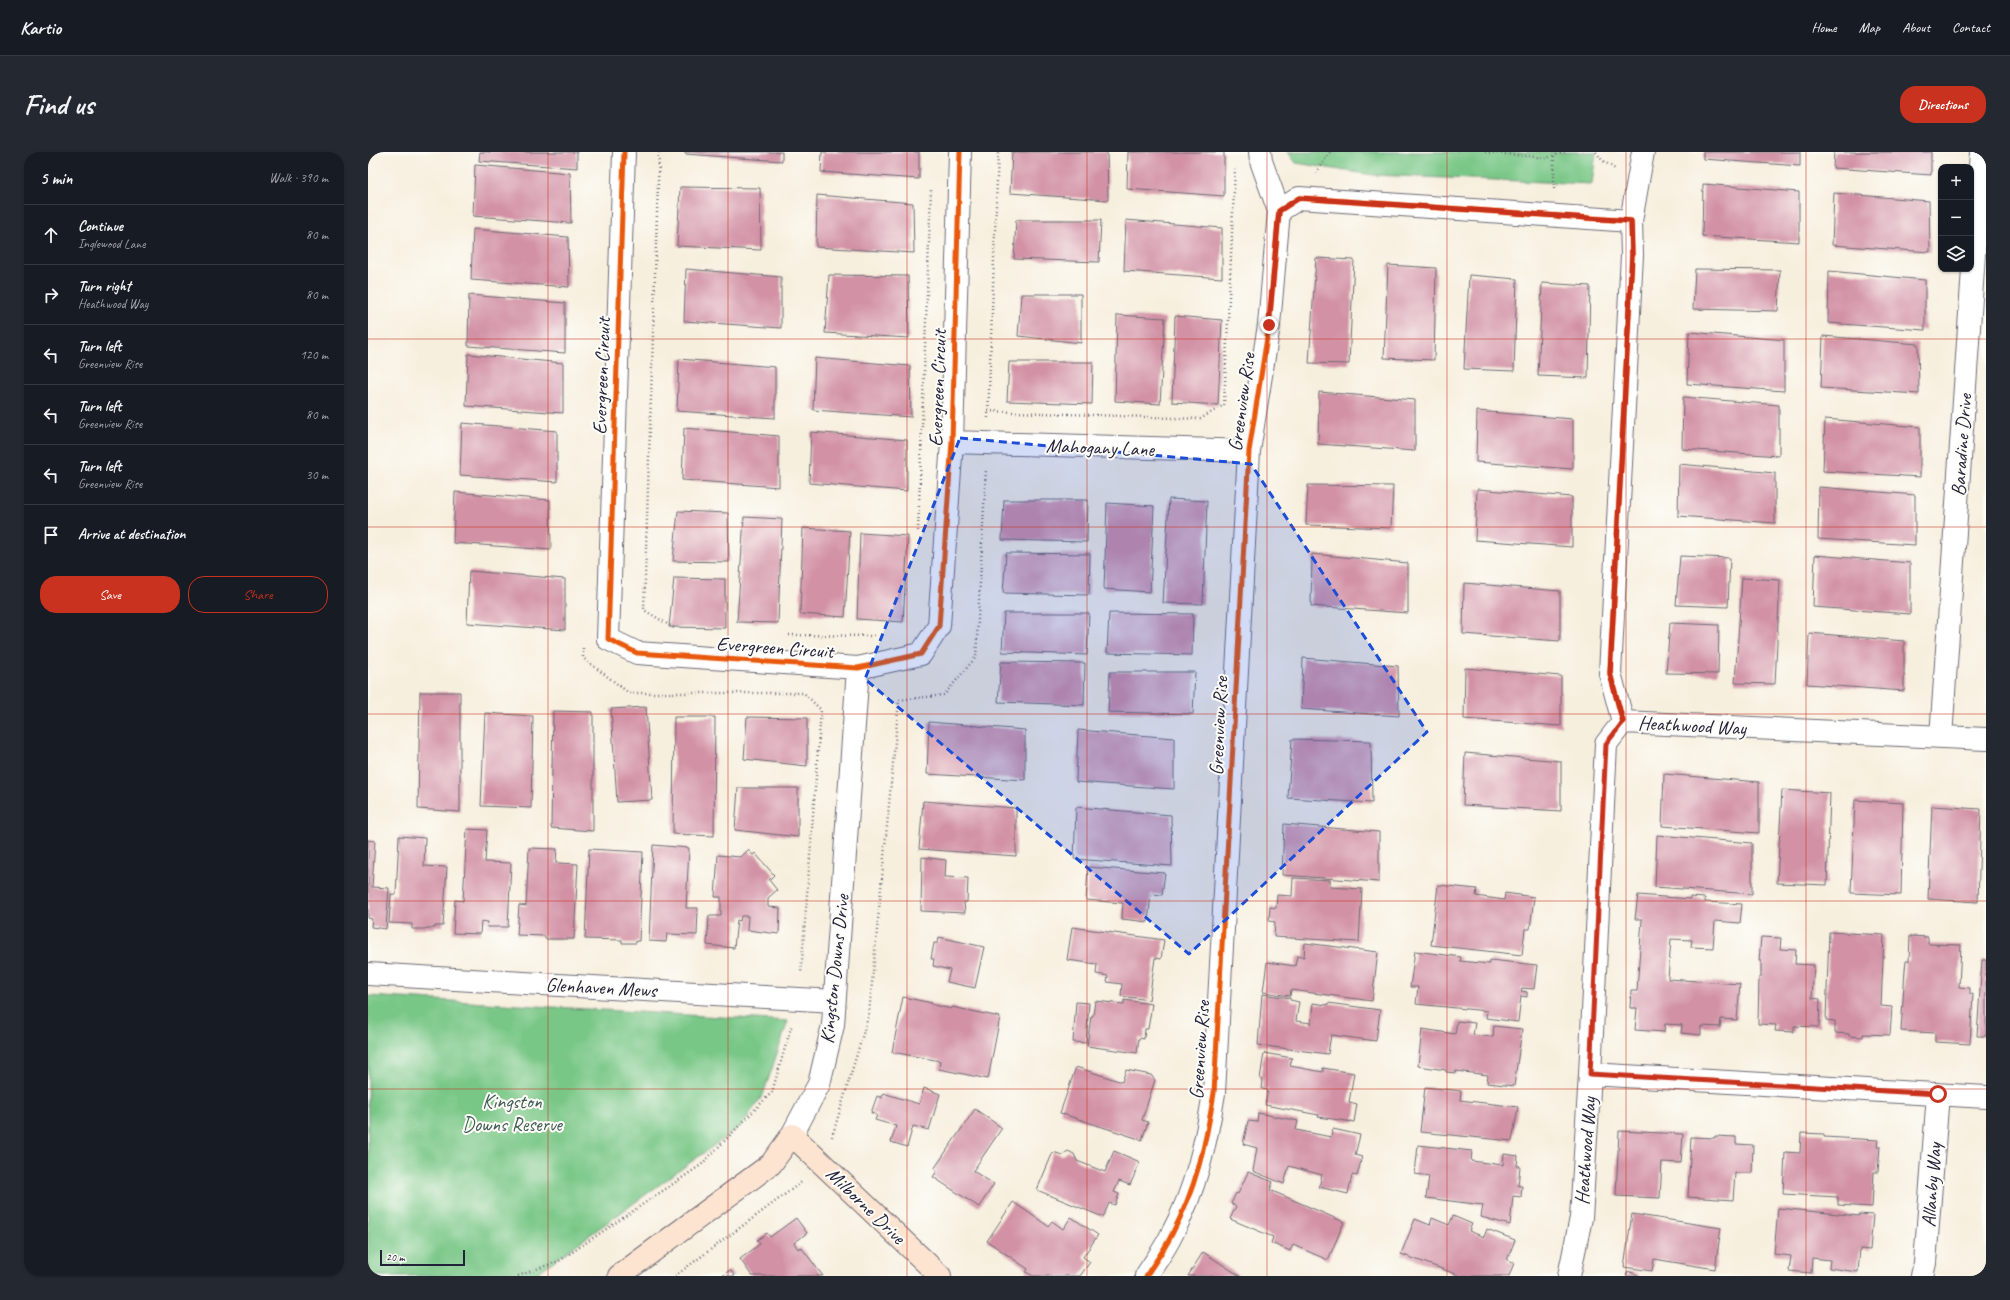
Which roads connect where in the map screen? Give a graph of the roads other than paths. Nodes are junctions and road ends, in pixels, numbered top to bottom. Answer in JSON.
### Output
{"nodes":[{"id":1,"x":624,"y":152,"type":"edge"},
{"id":2,"x":960,"y":152,"type":"edge"},
{"id":3,"x":1260,"y":152,"type":"edge"},
{"id":4,"x":1643,"y":152,"type":"edge"},
{"id":5,"x":1981,"y":152,"type":"edge"},
{"id":6,"x":1279,"y":211,"type":"junction"},
{"id":7,"x":1631,"y":221,"type":"junction"},
{"id":8,"x":952,"y":442,"type":"junction"},
{"id":9,"x":1249,"y":451,"type":"junction"},
{"id":10,"x":858,"y":668,"type":"junction"},
{"id":11,"x":1623,"y":722,"type":"junction"},
{"id":12,"x":1941,"y":737,"type":"junction"},
{"id":13,"x":1986,"y":739,"type":"edge"},
{"id":14,"x":368,"y":974,"type":"edge"},
{"id":15,"x":834,"y":1001,"type":"junction"},
{"id":16,"x":1590,"y":1074,"type":"junction"},
{"id":17,"x":1938,"y":1094,"type":"junction"},
{"id":18,"x":1986,"y":1097,"type":"edge"},
{"id":19,"x":792,"y":1135,"type":"junction"},
{"id":20,"x":619,"y":1276,"type":"edge"},
{"id":21,"x":940,"y":1276,"type":"edge"},
{"id":22,"x":1146,"y":1276,"type":"edge"},
{"id":23,"x":1569,"y":1276,"type":"edge"},
{"id":24,"x":1922,"y":1276,"type":"edge"}],
"edges":[{"from":1,"to":10,"type":"street","name":"Evergreen Circuit"},
{"from":2,"to":8,"type":"street","name":"Evergreen Circuit"},
{"from":3,"to":6,"type":"street"},
{"from":4,"to":7,"type":"street"},
{"from":5,"to":12,"type":"street","name":"Baradine Drive"},
{"from":6,"to":7,"type":"street"},
{"from":6,"to":9,"type":"street","name":"Greenview Rise"},
{"from":7,"to":11,"type":"street"},
{"from":8,"to":9,"type":"street","name":"Mahogany Lane"},
{"from":8,"to":10,"type":"street","name":"Evergreen Circuit"},
{"from":9,"to":22,"type":"street","name":"Greenview Rise"},
{"from":10,"to":15,"type":"street","name":"Kingston Downs Drive"},
{"from":11,"to":12,"type":"street","name":"Heathwood Way"},
{"from":11,"to":16,"type":"street","name":"Heathwood Way"},
{"from":12,"to":13,"type":"street","name":"Heathwood Way"},
{"from":14,"to":15,"type":"street","name":"Glenhaven Mews"},
{"from":15,"to":19,"type":"street","name":"Kingston Downs Drive"},
{"from":16,"to":17,"type":"street"},
{"from":16,"to":23,"type":"street","name":"Heathwood Way"},
{"from":17,"to":18,"type":"street"},
{"from":17,"to":24,"type":"street","name":"Allanby Way"},
{"from":19,"to":20,"type":"street","name":"Kingston Downs Drive"},
{"from":19,"to":21,"type":"street","name":"Milborne Drive"}]}
